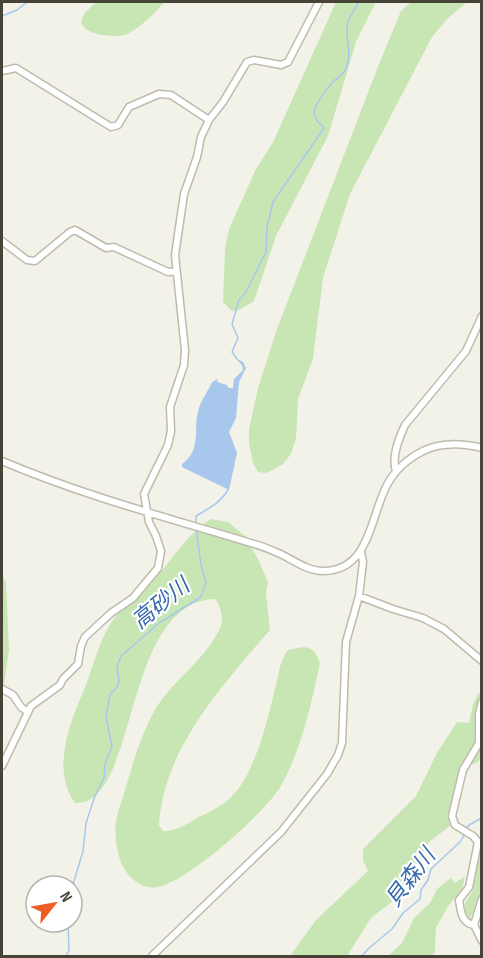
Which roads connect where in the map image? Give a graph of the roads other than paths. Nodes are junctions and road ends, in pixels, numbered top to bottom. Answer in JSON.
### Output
{"nodes":[{"id":1,"x":319,"y":2,"type":"edge"},
{"id":2,"x":2,"y":70,"type":"edge"},
{"id":3,"x":209,"y":120,"type":"junction"},
{"id":4,"x":2,"y":242,"type":"edge"},
{"id":5,"x":176,"y":271,"type":"junction"},
{"id":6,"x":482,"y":316,"type":"edge"},
{"id":7,"x":482,"y":448,"type":"edge"},
{"id":8,"x":2,"y":461,"type":"edge"},
{"id":9,"x":396,"y":471,"type":"junction"},
{"id":10,"x":146,"y":512,"type":"junction"},
{"id":11,"x":361,"y":552,"type":"junction"},
{"id":12,"x":359,"y":596,"type":"junction"},
{"id":13,"x":482,"y":661,"type":"edge"},
{"id":14,"x":2,"y":689,"type":"edge"},
{"id":15,"x":482,"y":702,"type":"edge"},
{"id":16,"x":28,"y":712,"type":"junction"},
{"id":17,"x":2,"y":766,"type":"edge"},
{"id":18,"x":482,"y":899,"type":"edge"},
{"id":19,"x":474,"y":925,"type":"junction"},
{"id":20,"x":482,"y":941,"type":"edge"},
{"id":21,"x":152,"y":957,"type":"edge"}],
"edges":[{"from":1,"to":3,"type":"street"},
{"from":2,"to":3,"type":"street"},
{"from":3,"to":5,"type":"street"},
{"from":4,"to":5,"type":"street"},
{"from":5,"to":10,"type":"street"},
{"from":6,"to":9,"type":"street"},
{"from":7,"to":9,"type":"street"},
{"from":8,"to":10,"type":"street"},
{"from":9,"to":11,"type":"street"},
{"from":10,"to":11,"type":"street"},
{"from":10,"to":16,"type":"street"},
{"from":11,"to":12,"type":"street"},
{"from":12,"to":13,"type":"street"},
{"from":12,"to":21,"type":"street"},
{"from":14,"to":16,"type":"street"},
{"from":15,"to":19,"type":"street"},
{"from":16,"to":17,"type":"street"},
{"from":18,"to":19,"type":"street"},
{"from":19,"to":20,"type":"street"}]}
